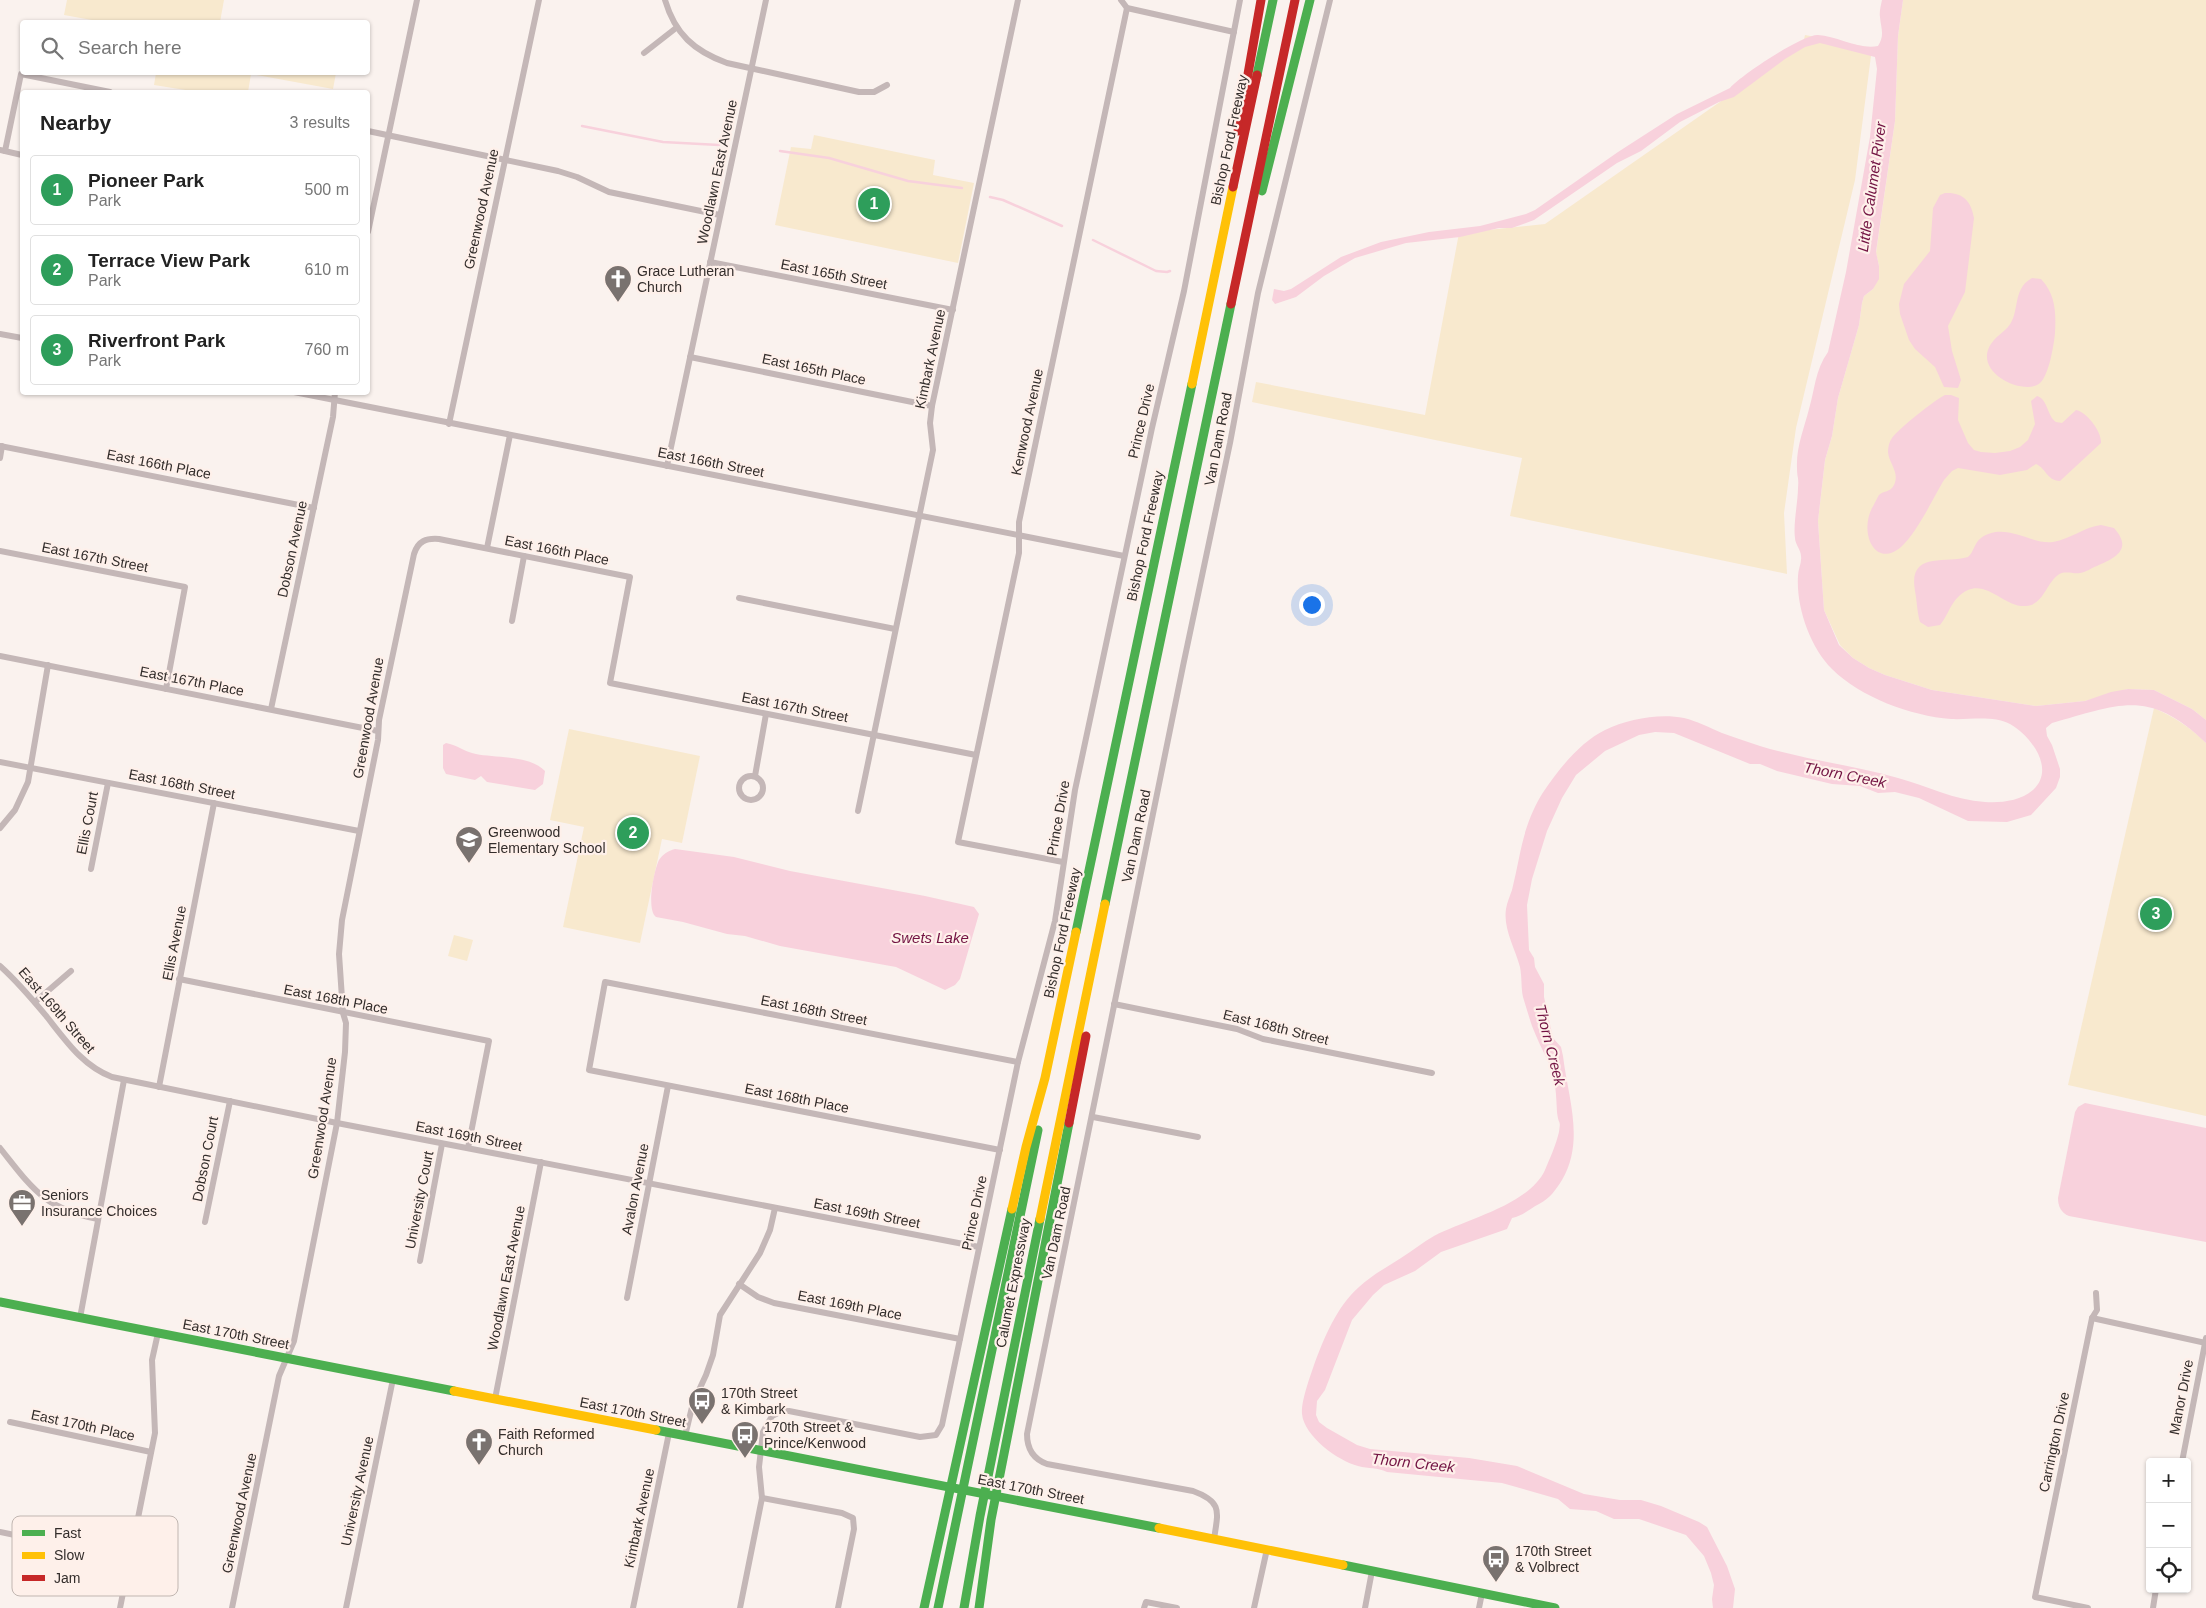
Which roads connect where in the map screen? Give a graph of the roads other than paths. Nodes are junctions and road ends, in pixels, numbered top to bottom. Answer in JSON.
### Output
{"nodes":[{"id":1,"x":417,"y":0,"type":"edge"},
{"id":2,"x":539,"y":0,"type":"edge"},
{"id":3,"x":665,"y":0,"type":"edge"},
{"id":4,"x":766,"y":0,"type":"edge"},
{"id":5,"x":1018,"y":0,"type":"edge"},
{"id":6,"x":1121,"y":0,"type":"edge"},
{"id":7,"x":1240,"y":0,"type":"edge"},
{"id":8,"x":1261,"y":0,"type":"edge"},
{"id":9,"x":1273,"y":0,"type":"edge"},
{"id":10,"x":1295,"y":0,"type":"edge"},
{"id":11,"x":1310,"y":0,"type":"edge"},
{"id":12,"x":1330,"y":0,"type":"edge"},
{"id":13,"x":1127,"y":8,"type":"junction"},
{"id":14,"x":676,"y":28,"type":"junction"},
{"id":15,"x":1234,"y":32,"type":"junction"},
{"id":16,"x":644,"y":53,"type":"dead end"},
{"id":17,"x":752,"y":69,"type":"junction"},
{"id":18,"x":21,"y":75,"type":"edge"},
{"id":19,"x":26,"y":75,"type":"edge"},
{"id":20,"x":887,"y":85,"type":"dead end"},
{"id":21,"x":100,"y":90,"type":"edge"},
{"id":22,"x":370,"y":131,"type":"edge"},
{"id":23,"x":388,"y":135,"type":"junction"},
{"id":24,"x":2,"y":150,"type":"edge"},
{"id":25,"x":20,"y":154,"type":"edge"},
{"id":26,"x":504,"y":160,"type":"junction"},
{"id":27,"x":1233,"y":185,"type":"junction"},
{"id":28,"x":720,"y":214,"type":"junction"},
{"id":29,"x":370,"y":222,"type":"edge"},
{"id":30,"x":1247,"y":233,"type":"junction"},
{"id":31,"x":710,"y":262,"type":"junction"},
{"id":32,"x":953,"y":310,"type":"junction"},
{"id":33,"x":0,"y":334,"type":"edge"},
{"id":34,"x":20,"y":338,"type":"edge"},
{"id":35,"x":690,"y":357,"type":"junction"},
{"id":36,"x":308,"y":395,"type":"edge"},
{"id":37,"x":335,"y":395,"type":"edge"},
{"id":38,"x":335,"y":401,"type":"junction"},
{"id":39,"x":932,"y":406,"type":"junction"},
{"id":40,"x":449,"y":424,"type":"junction"},
{"id":41,"x":510,"y":436,"type":"junction"},
{"id":42,"x":1,"y":446,"type":"edge"},
{"id":43,"x":0,"y":458,"type":"edge"},
{"id":44,"x":668,"y":466,"type":"junction"},
{"id":45,"x":314,"y":508,"type":"junction"},
{"id":46,"x":920,"y":516,"type":"junction"},
{"id":47,"x":1019,"y":536,"type":"junction"},
{"id":48,"x":421,"y":541,"type":"joint"},
{"id":49,"x":487,"y":548,"type":"junction"},
{"id":50,"x":0,"y":552,"type":"edge"},
{"id":51,"x":524,"y":556,"type":"junction"},
{"id":52,"x":1124,"y":556,"type":"junction"},
{"id":53,"x":739,"y":598,"type":"dead end"},
{"id":54,"x":512,"y":621,"type":"dead end"},
{"id":55,"x":895,"y":629,"type":"junction"},
{"id":56,"x":0,"y":656,"type":"edge"},
{"id":57,"x":48,"y":666,"type":"junction"},
{"id":58,"x":610,"y":683,"type":"joint"},
{"id":59,"x":166,"y":689,"type":"junction"},
{"id":60,"x":271,"y":709,"type":"junction"},
{"id":61,"x":766,"y":714,"type":"junction"},
{"id":62,"x":378,"y":731,"type":"junction"},
{"id":63,"x":874,"y":735,"type":"junction"},
{"id":64,"x":976,"y":755,"type":"junction"},
{"id":65,"x":0,"y":762,"type":"edge"},
{"id":66,"x":32,"y":768,"type":"junction"},
{"id":67,"x":754,"y":776,"type":"dead end"},
{"id":68,"x":108,"y":783,"type":"junction"},
{"id":69,"x":214,"y":803,"type":"junction"},
{"id":70,"x":858,"y":811,"type":"dead end"},
{"id":71,"x":0,"y":828,"type":"edge"},
{"id":72,"x":359,"y":831,"type":"junction"},
{"id":73,"x":1063,"y":862,"type":"junction"},
{"id":74,"x":91,"y":869,"type":"dead end"},
{"id":75,"x":1094,"y":964,"type":"junction"},
{"id":76,"x":0,"y":966,"type":"edge"},
{"id":77,"x":71,"y":971,"type":"dead end"},
{"id":78,"x":179,"y":979,"type":"junction"},
{"id":79,"x":34,"y":1002,"type":"junction"},
{"id":80,"x":1114,"y":1004,"type":"junction"},
{"id":81,"x":343,"y":1014,"type":"junction"},
{"id":82,"x":1018,"y":1062,"type":"junction"},
{"id":83,"x":589,"y":1070,"type":"joint"},
{"id":84,"x":1432,"y":1073,"type":"dead end"},
{"id":85,"x":1045,"y":1078,"type":"junction"},
{"id":86,"x":124,"y":1080,"type":"junction"},
{"id":87,"x":668,"y":1086,"type":"junction"},
{"id":88,"x":159,"y":1087,"type":"junction"},
{"id":89,"x":230,"y":1101,"type":"junction"},
{"id":90,"x":1093,"y":1117,"type":"junction"},
{"id":91,"x":337,"y":1123,"type":"junction"},
{"id":92,"x":1198,"y":1137,"type":"dead end"},
{"id":93,"x":442,"y":1144,"type":"junction"},
{"id":94,"x":0,"y":1148,"type":"edge"},
{"id":95,"x":468,"y":1148,"type":"junction"},
{"id":96,"x":1000,"y":1150,"type":"junction"},
{"id":97,"x":541,"y":1162,"type":"junction"},
{"id":98,"x":649,"y":1182,"type":"junction"},
{"id":99,"x":775,"y":1208,"type":"junction"},
{"id":100,"x":98,"y":1219,"type":"junction"},
{"id":101,"x":206,"y":1222,"type":"dead end"},
{"id":102,"x":979,"y":1247,"type":"junction"},
{"id":103,"x":420,"y":1261,"type":"dead end"},
{"id":104,"x":739,"y":1284,"type":"junction"},
{"id":105,"x":2096,"y":1293,"type":"dead end"},
{"id":106,"x":627,"y":1298,"type":"dead end"},
{"id":107,"x":0,"y":1302,"type":"edge"},
{"id":108,"x":80,"y":1318,"type":"junction"},
{"id":109,"x":2092,"y":1318,"type":"junction"},
{"id":110,"x":158,"y":1333,"type":"junction"},
{"id":111,"x":960,"y":1339,"type":"junction"},
{"id":112,"x":2206,"y":1341,"type":"edge"},
{"id":113,"x":286,"y":1358,"type":"junction"},
{"id":114,"x":393,"y":1379,"type":"junction"},
{"id":115,"x":495,"y":1399,"type":"junction"},
{"id":116,"x":10,"y":1422,"type":"dead end"},
{"id":117,"x":669,"y":1433,"type":"junction"},
{"id":118,"x":685,"y":1436,"type":"junction"},
{"id":119,"x":760,"y":1451,"type":"junction"},
{"id":120,"x":151,"y":1452,"type":"junction"},
{"id":121,"x":2183,"y":1458,"type":"edge"},
{"id":122,"x":762,"y":1498,"type":"junction"},
{"id":123,"x":138,"y":1516,"type":"edge"},
{"id":124,"x":1214,"y":1539,"type":"junction"},
{"id":125,"x":1267,"y":1549,"type":"junction"},
{"id":126,"x":1372,"y":1571,"type":"junction"},
{"id":127,"x":1482,"y":1593,"type":"junction"},
{"id":128,"x":2155,"y":1593,"type":"edge"},
{"id":129,"x":1145,"y":1605,"type":"edge"},
{"id":130,"x":232,"y":1608,"type":"edge"},
{"id":131,"x":346,"y":1608,"type":"edge"},
{"id":132,"x":633,"y":1608,"type":"edge"},
{"id":133,"x":740,"y":1608,"type":"edge"},
{"id":134,"x":838,"y":1608,"type":"edge"},
{"id":135,"x":924,"y":1608,"type":"edge"},
{"id":136,"x":938,"y":1608,"type":"edge"},
{"id":137,"x":964,"y":1608,"type":"edge"},
{"id":138,"x":979,"y":1608,"type":"edge"},
{"id":139,"x":1177,"y":1608,"type":"edge"},
{"id":140,"x":1254,"y":1608,"type":"edge"},
{"id":141,"x":1365,"y":1608,"type":"edge"},
{"id":142,"x":1479,"y":1608,"type":"edge"},
{"id":143,"x":1555,"y":1608,"type":"edge"},
{"id":144,"x":2088,"y":1608,"type":"edge"},
{"id":145,"x":2153,"y":1608,"type":"edge"}],
"edges":[{"from":1,"to":23,"type":"street"},
{"from":2,"to":26,"type":"street","name":"Greenwood Avenue"},
{"from":3,"to":14,"type":"street"},
{"from":4,"to":17,"type":"street","name":"Woodlawn East Avenue"},
{"from":5,"to":32,"type":"street","name":"Kimbark Avenue"},
{"from":6,"to":13,"type":"street"},
{"from":7,"to":15,"type":"street","name":"Prince Drive"},
{"from":8,"to":27,"type":"main road"},
{"from":9,"to":27,"type":"main road","name":"Bishop Ford Freeway"},
{"from":10,"to":30,"type":"main road"},
{"from":11,"to":30,"type":"main road"},
{"from":12,"to":80,"type":"street","name":"Van Dam Road"},
{"from":13,"to":15,"type":"street"},
{"from":13,"to":47,"type":"street","name":"Kenwood Avenue"},
{"from":14,"to":16,"type":"street"},
{"from":14,"to":17,"type":"street"},
{"from":15,"to":52,"type":"street","name":"Prince Drive"},
{"from":17,"to":20,"type":"street"},
{"from":17,"to":28,"type":"street","name":"Woodlawn East Avenue"},
{"from":18,"to":24,"type":"street"},
{"from":19,"to":21,"type":"street"},
{"from":22,"to":23,"type":"street"},
{"from":23,"to":26,"type":"street"},
{"from":23,"to":29,"type":"street"},
{"from":24,"to":25,"type":"street"},
{"from":26,"to":28,"type":"street"},
{"from":26,"to":40,"type":"street","name":"Greenwood Avenue"},
{"from":27,"to":85,"type":"main road","name":"Bishop Ford Freeway"},
{"from":28,"to":31,"type":"street","name":"Woodlawn East Avenue"},
{"from":30,"to":75,"type":"main road"},
{"from":31,"to":32,"type":"street","name":"East 165th Street"},
{"from":31,"to":35,"type":"street","name":"Woodlawn East Avenue"},
{"from":32,"to":39,"type":"street","name":"Kimbark Avenue"},
{"from":33,"to":34,"type":"street"},
{"from":35,"to":39,"type":"street","name":"East 165th Place"},
{"from":35,"to":44,"type":"street","name":"Woodlawn East Avenue"},
{"from":36,"to":38,"type":"street","name":"East 166th Street"},
{"from":37,"to":38,"type":"street","name":"Dobson Avenue"},
{"from":38,"to":40,"type":"street","name":"East 166th Street"},
{"from":38,"to":45,"type":"street","name":"Dobson Avenue"},
{"from":39,"to":46,"type":"street","name":"Kimbark Avenue"},
{"from":40,"to":41,"type":"street","name":"East 166th Street"},
{"from":41,"to":44,"type":"street","name":"East 166th Street"},
{"from":41,"to":49,"type":"street"},
{"from":42,"to":43,"type":"street"},
{"from":42,"to":45,"type":"street","name":"East 166th Place"},
{"from":44,"to":46,"type":"street","name":"East 166th Street"},
{"from":45,"to":60,"type":"street","name":"Dobson Avenue"},
{"from":46,"to":47,"type":"street","name":"East 166th Street"},
{"from":46,"to":55,"type":"street","name":"Kimbark Avenue"},
{"from":47,"to":52,"type":"street","name":"East 166th Street"},
{"from":47,"to":64,"type":"street","name":"Kenwood Avenue"},
{"from":48,"to":49,"type":"street","name":"East 166th Place"},
{"from":48,"to":62,"type":"street","name":"Greenwood Avenue"},
{"from":49,"to":51,"type":"street","name":"East 166th Place"},
{"from":50,"to":59,"type":"street","name":"East 167th Street"},
{"from":51,"to":54,"type":"street"},
{"from":51,"to":58,"type":"street","name":"East 166th Place"},
{"from":52,"to":73,"type":"street","name":"Prince Drive"},
{"from":53,"to":55,"type":"street"},
{"from":55,"to":63,"type":"street","name":"Kimbark Avenue"},
{"from":56,"to":57,"type":"street","name":"East 167th Place"},
{"from":57,"to":59,"type":"street","name":"East 167th Place"},
{"from":57,"to":66,"type":"street"},
{"from":58,"to":61,"type":"street","name":"East 167th Street"},
{"from":59,"to":60,"type":"street","name":"East 167th Place"},
{"from":60,"to":62,"type":"street","name":"East 167th Place"},
{"from":61,"to":63,"type":"street","name":"East 167th Street"},
{"from":61,"to":67,"type":"street"},
{"from":62,"to":72,"type":"street","name":"Greenwood Avenue"},
{"from":63,"to":64,"type":"street","name":"East 167th Street"},
{"from":63,"to":70,"type":"street","name":"Kimbark Avenue"},
{"from":64,"to":73,"type":"street","name":"Kenwood Avenue"},
{"from":65,"to":66,"type":"street","name":"East 168th Street"},
{"from":66,"to":68,"type":"street","name":"East 168th Street"},
{"from":66,"to":71,"type":"street"},
{"from":68,"to":69,"type":"street","name":"East 168th Street"},
{"from":68,"to":74,"type":"street","name":"Ellis Court"},
{"from":69,"to":72,"type":"street","name":"East 168th Street"},
{"from":69,"to":78,"type":"street","name":"Ellis Avenue"},
{"from":72,"to":81,"type":"street","name":"Greenwood Avenue"},
{"from":73,"to":82,"type":"street","name":"Prince Drive"},
{"from":75,"to":137,"type":"main road","name":"Calumet Expressway"},
{"from":75,"to":138,"type":"main road"},
{"from":76,"to":79,"type":"street","name":"East 169th Street"},
{"from":77,"to":79,"type":"street"},
{"from":78,"to":81,"type":"street","name":"East 168th Place"},
{"from":78,"to":88,"type":"street","name":"Ellis Avenue"},
{"from":79,"to":86,"type":"street","name":"East 169th Street"},
{"from":80,"to":84,"type":"street","name":"East 168th Street"},
{"from":80,"to":90,"type":"street","name":"Van Dam Road"},
{"from":81,"to":91,"type":"street","name":"Greenwood Avenue"},
{"from":81,"to":95,"type":"street","name":"East 168th Place"},
{"from":82,"to":83,"type":"street","name":"East 168th Street"},
{"from":82,"to":96,"type":"street","name":"Prince Drive"},
{"from":83,"to":87,"type":"street","name":"East 168th Place"},
{"from":85,"to":135,"type":"main road"},
{"from":85,"to":136,"type":"main road"},
{"from":86,"to":88,"type":"street","name":"East 169th Street"},
{"from":86,"to":100,"type":"street"},
{"from":87,"to":96,"type":"street","name":"East 168th Place"},
{"from":87,"to":98,"type":"street","name":"Avalon Avenue"},
{"from":88,"to":89,"type":"street","name":"East 169th Street"},
{"from":89,"to":91,"type":"street","name":"East 169th Street"},
{"from":89,"to":101,"type":"street","name":"Dobson Court"},
{"from":90,"to":92,"type":"street"},
{"from":90,"to":124,"type":"street","name":"Van Dam Road"},
{"from":91,"to":93,"type":"street","name":"East 169th Street"},
{"from":91,"to":113,"type":"street","name":"Greenwood Avenue"},
{"from":93,"to":95,"type":"street","name":"East 169th Street"},
{"from":93,"to":103,"type":"street","name":"University Court"},
{"from":94,"to":100,"type":"street"},
{"from":95,"to":97,"type":"street","name":"East 169th Street"},
{"from":96,"to":102,"type":"street","name":"Prince Drive"},
{"from":97,"to":98,"type":"street","name":"East 169th Street"},
{"from":97,"to":115,"type":"street","name":"Woodlawn East Avenue"},
{"from":98,"to":99,"type":"street","name":"East 169th Street"},
{"from":98,"to":106,"type":"street","name":"Avalon Avenue"},
{"from":99,"to":102,"type":"street","name":"East 169th Street"},
{"from":99,"to":104,"type":"street"},
{"from":100,"to":108,"type":"street"},
{"from":102,"to":111,"type":"street","name":"Prince Drive"},
{"from":104,"to":111,"type":"street","name":"East 169th Place"},
{"from":104,"to":118,"type":"street"},
{"from":105,"to":109,"type":"street","name":"Carrington Drive"},
{"from":107,"to":108,"type":"main road","name":"East 170th Street"},
{"from":108,"to":110,"type":"main road","name":"East 170th Street"},
{"from":109,"to":112,"type":"street"},
{"from":109,"to":144,"type":"street","name":"Carrington Drive"},
{"from":110,"to":113,"type":"main road","name":"East 170th Street"},
{"from":110,"to":120,"type":"street"},
{"from":111,"to":119,"type":"street","name":"Prince Drive"},
{"from":112,"to":121,"type":"street","name":"Manor Drive"},
{"from":113,"to":114,"type":"main road","name":"East 170th Street"},
{"from":113,"to":130,"type":"street","name":"Greenwood Avenue"},
{"from":114,"to":115,"type":"main road","name":"East 170th Street"},
{"from":114,"to":131,"type":"street","name":"University Avenue"},
{"from":115,"to":117,"type":"main road","name":"East 170th Street"},
{"from":116,"to":120,"type":"street","name":"East 170th Place"},
{"from":117,"to":118,"type":"main road","name":"East 170th Street"},
{"from":117,"to":132,"type":"street","name":"Kimbark Avenue"},
{"from":118,"to":119,"type":"main road","name":"East 170th Street"},
{"from":119,"to":122,"type":"street"},
{"from":119,"to":124,"type":"main road","name":"East 170th Street"},
{"from":120,"to":123,"type":"street"},
{"from":122,"to":133,"type":"street"},
{"from":122,"to":134,"type":"street"},
{"from":124,"to":125,"type":"main road","name":"East 170th Street"},
{"from":125,"to":126,"type":"main road","name":"East 170th Street"},
{"from":125,"to":140,"type":"street"},
{"from":126,"to":127,"type":"main road","name":"East 170th Street"},
{"from":126,"to":141,"type":"street"},
{"from":127,"to":142,"type":"street"},
{"from":127,"to":143,"type":"main road","name":"East 170th Street"},
{"from":128,"to":145,"type":"street"},
{"from":129,"to":139,"type":"street"}]}
